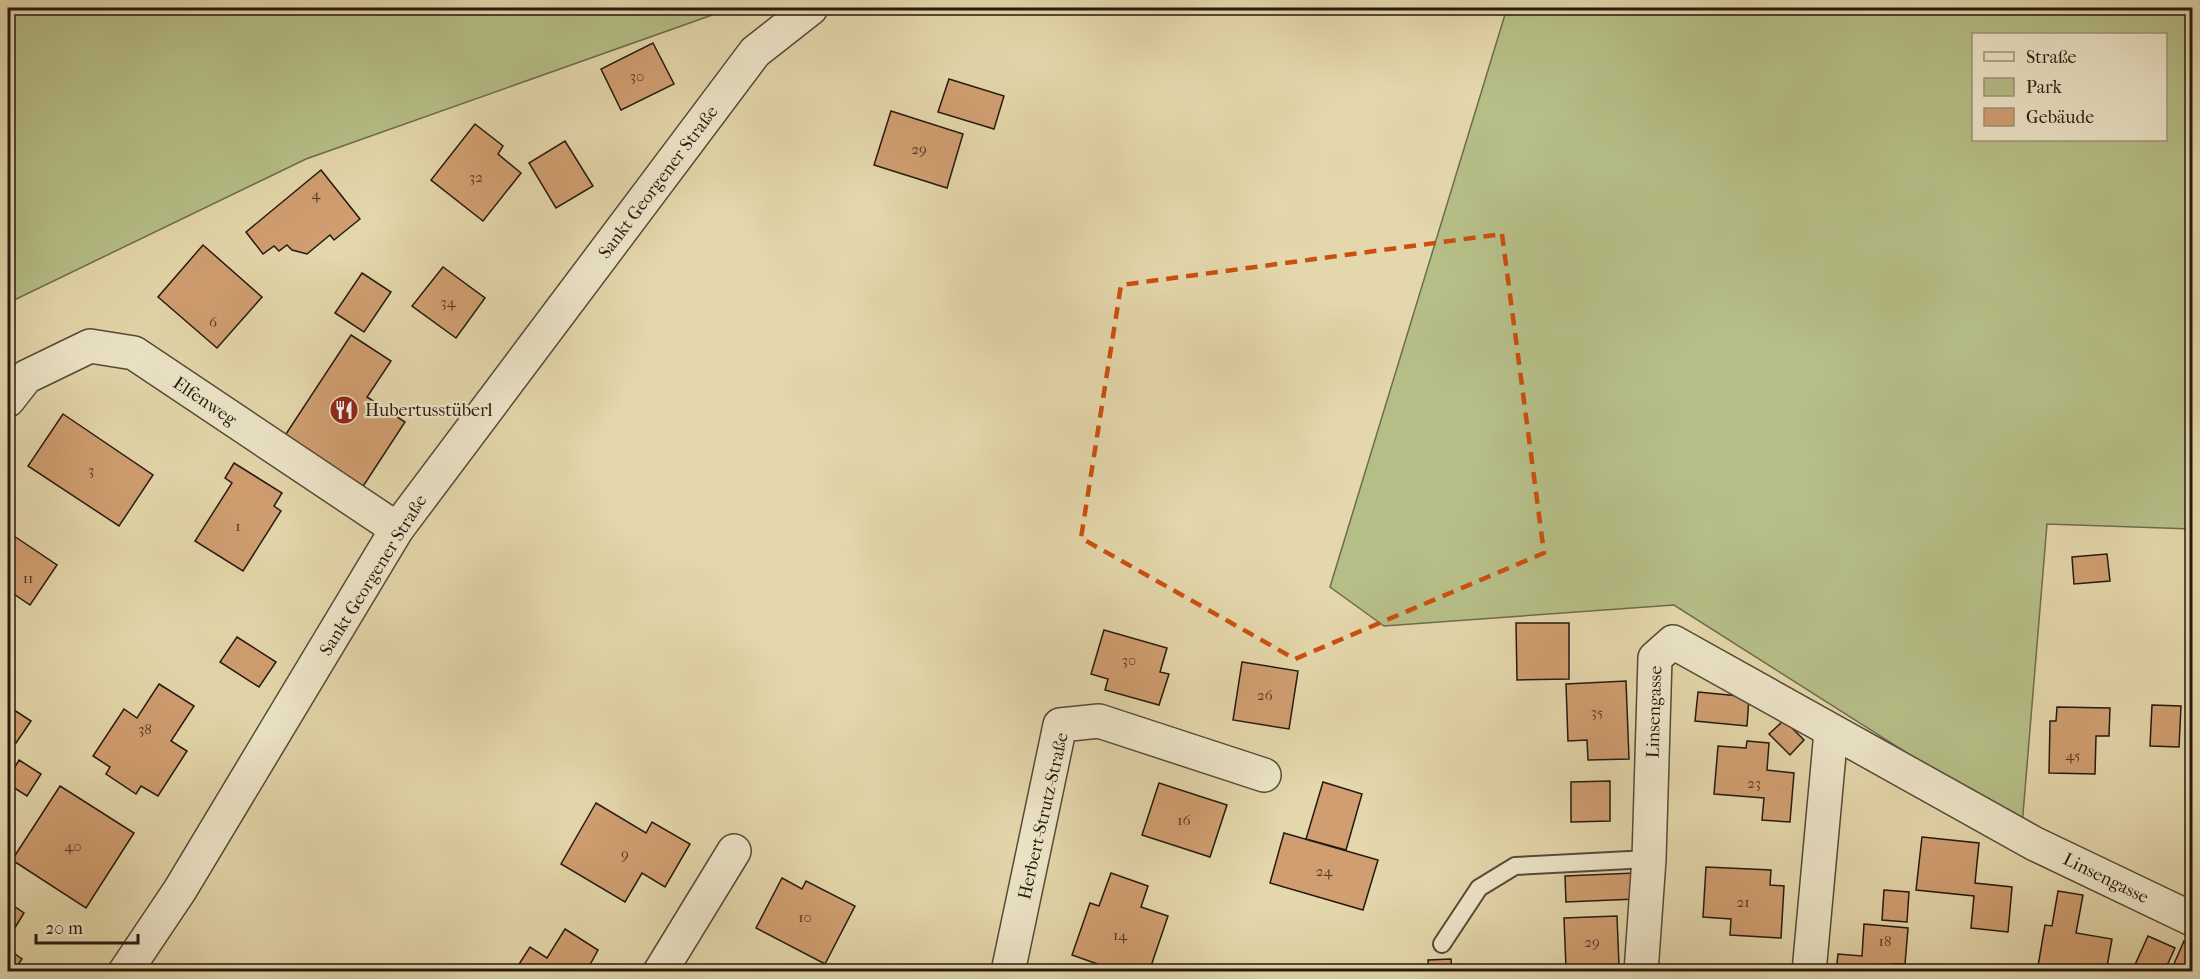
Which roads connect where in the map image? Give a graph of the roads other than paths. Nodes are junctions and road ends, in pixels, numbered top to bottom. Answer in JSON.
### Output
{"nodes":[{"id":1,"x":811,"y":8,"type":"edge"},
{"id":2,"x":8,"y":400,"type":"edge"},
{"id":3,"x":398,"y":529,"type":"junction"},
{"id":4,"x":1831,"y":732,"type":"junction"},
{"id":5,"x":1264,"y":776,"type":"dead end"},
{"id":6,"x":734,"y":851,"type":"dead end"},
{"id":7,"x":1649,"y":859,"type":"junction"},
{"id":8,"x":2193,"y":919,"type":"edge"},
{"id":9,"x":1442,"y":944,"type":"dead end"},
{"id":10,"x":125,"y":972,"type":"edge"},
{"id":11,"x":660,"y":972,"type":"edge"},
{"id":12,"x":1008,"y":972,"type":"edge"},
{"id":13,"x":1641,"y":972,"type":"edge"},
{"id":14,"x":1809,"y":972,"type":"edge"}],
"edges":[{"from":1,"to":3,"type":"street","name":"Sankt Georgener Straße"},
{"from":2,"to":3,"type":"street","name":"Elfenweg"},
{"from":3,"to":10,"type":"street","name":"Sankt Georgener Straße"},
{"from":4,"to":7,"type":"street","name":"Linsengasse"},
{"from":4,"to":8,"type":"street","name":"Linsengasse"},
{"from":4,"to":14,"type":"street"},
{"from":5,"to":12,"type":"street","name":"Herbert-Strutz-Straße"},
{"from":6,"to":11,"type":"street"},
{"from":7,"to":9,"type":"lane"},
{"from":7,"to":13,"type":"street","name":"Linsengasse"}]}
